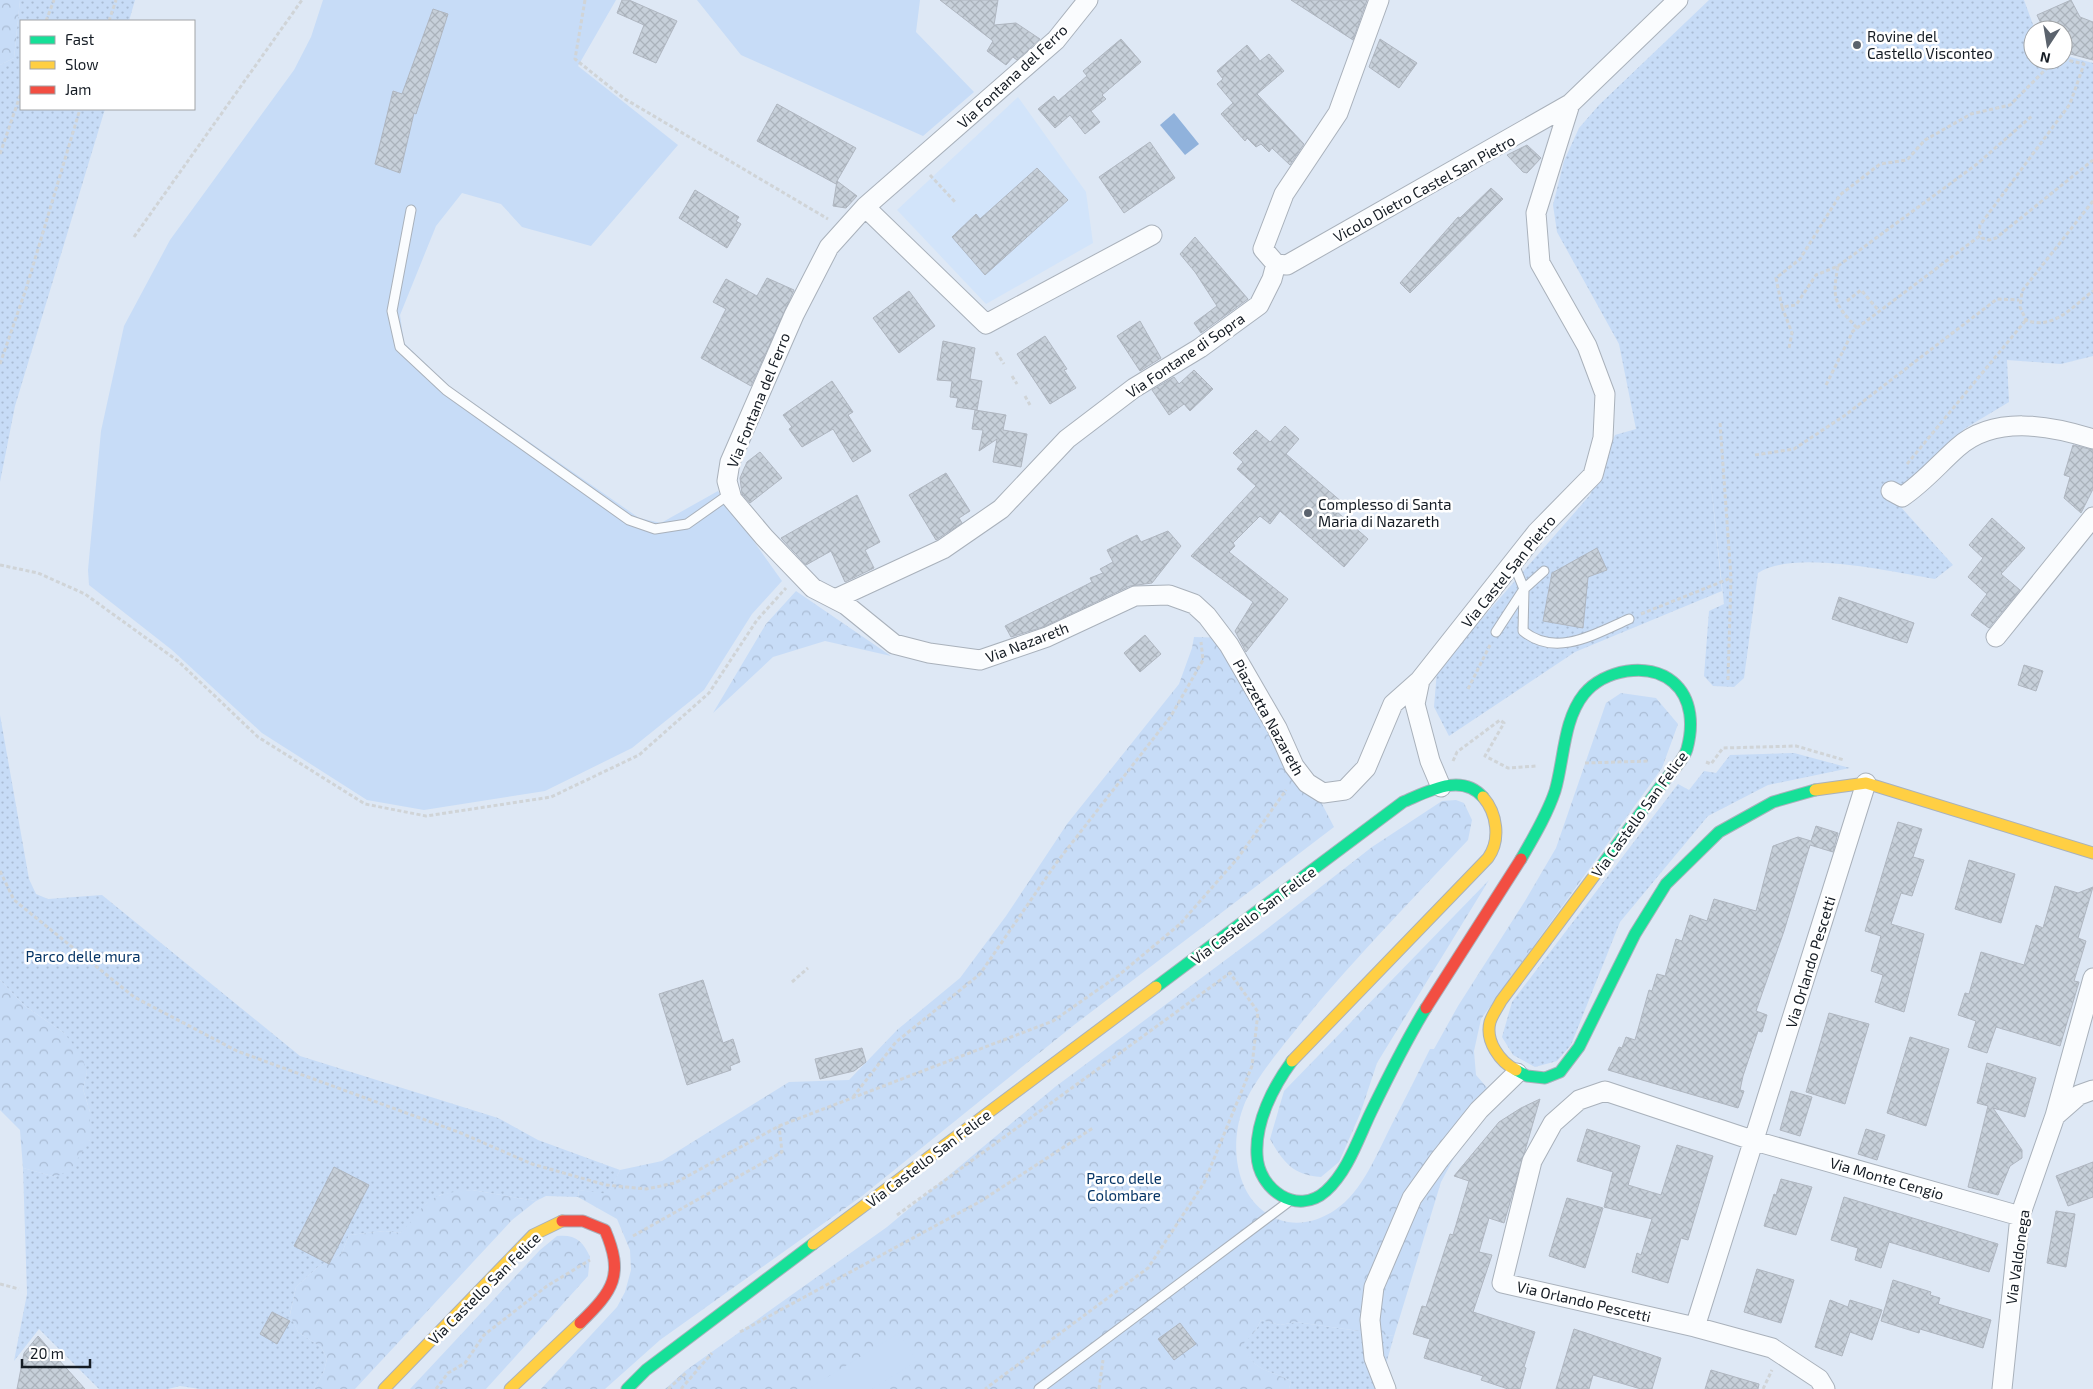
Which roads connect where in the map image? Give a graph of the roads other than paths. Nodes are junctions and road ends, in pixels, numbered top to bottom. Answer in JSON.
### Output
{"nodes":[{"id":1,"x":1088,"y":0,"type":"edge"},
{"id":2,"x":1379,"y":0,"type":"edge"},
{"id":3,"x":1678,"y":0,"type":"edge"},
{"id":4,"x":1570,"y":104,"type":"junction"},
{"id":5,"x":865,"y":207,"type":"junction"},
{"id":6,"x":411,"y":210,"type":"dead end"},
{"id":7,"x":1152,"y":235,"type":"dead end"},
{"id":8,"x":1276,"y":264,"type":"junction"},
{"id":9,"x":2093,"y":439,"type":"edge"},
{"id":10,"x":1891,"y":491,"type":"road end"},
{"id":11,"x":731,"y":494,"type":"junction"},
{"id":12,"x":2093,"y":517,"type":"edge"},
{"id":13,"x":1513,"y":562,"type":"junction"},
{"id":14,"x":1544,"y":571,"type":"dead end"},
{"id":15,"x":1524,"y":589,"type":"junction"},
{"id":16,"x":1169,"y":595,"type":"joint"},
{"id":17,"x":835,"y":600,"type":"junction"},
{"id":18,"x":1629,"y":619,"type":"road end"},
{"id":19,"x":1496,"y":632,"type":"road end"},
{"id":20,"x":1996,"y":637,"type":"dead end"},
{"id":21,"x":1420,"y":680,"type":"junction"},
{"id":22,"x":1866,"y":783,"type":"junction"},
{"id":23,"x":1440,"y":787,"type":"junction"},
{"id":24,"x":2093,"y":852,"type":"edge"},
{"id":25,"x":2093,"y":978,"type":"edge"},
{"id":26,"x":1517,"y":1073,"type":"junction"},
{"id":27,"x":2093,"y":1090,"type":"edge"},
{"id":28,"x":2055,"y":1116,"type":"junction"},
{"id":29,"x":1755,"y":1141,"type":"junction"},
{"id":30,"x":1289,"y":1201,"type":"junction"},
{"id":31,"x":2020,"y":1216,"type":"junction"},
{"id":32,"x":1695,"y":1326,"type":"junction"},
{"id":33,"x":384,"y":1389,"type":"edge"},
{"id":34,"x":510,"y":1389,"type":"edge"},
{"id":35,"x":627,"y":1389,"type":"edge"},
{"id":36,"x":1039,"y":1389,"type":"edge"},
{"id":37,"x":1386,"y":1389,"type":"edge"},
{"id":38,"x":1825,"y":1389,"type":"edge"},
{"id":39,"x":2002,"y":1389,"type":"edge"}],
"edges":[{"from":1,"to":5,"type":"street","name":"Via Fontana del Ferro"},
{"from":2,"to":8,"type":"street"},
{"from":3,"to":4,"type":"street","name":"Via Castel San Pietro"},
{"from":4,"to":8,"type":"street","name":"Vicolo Dietro Castel San Pietro"},
{"from":4,"to":13,"type":"street","name":"Via Castel San Pietro"},
{"from":5,"to":7,"type":"street"},
{"from":5,"to":11,"type":"street","name":"Via Fontana del Ferro"},
{"from":6,"to":11,"type":"lane"},
{"from":8,"to":17,"type":"street","name":"Via Fontane di Sopra"},
{"from":9,"to":10,"type":"street"},
{"from":11,"to":17,"type":"street","name":"Via Fontana del Ferro"},
{"from":12,"to":20,"type":"street"},
{"from":13,"to":15,"type":"lane"},
{"from":13,"to":21,"type":"street","name":"Via Castel San Pietro"},
{"from":14,"to":15,"type":"lane"},
{"from":15,"to":18,"type":"lane"},
{"from":15,"to":19,"type":"lane"},
{"from":16,"to":17,"type":"street","name":"Via Nazareth"},
{"from":16,"to":21,"type":"street","name":"Piazzetta Nazareth"},
{"from":21,"to":23,"type":"street","name":"Via Castel San Pietro"},
{"from":22,"to":24,"type":"street"},
{"from":22,"to":26,"type":"street"},
{"from":22,"to":29,"type":"street","name":"Via Orlando Pescetti"},
{"from":23,"to":30,"type":"street","name":"Via Castello San Felice"},
{"from":23,"to":35,"type":"street","name":"Via Castello San Felice"},
{"from":25,"to":28,"type":"street"},
{"from":26,"to":30,"type":"street","name":"Via Castello San Felice"},
{"from":26,"to":37,"type":"street"},
{"from":27,"to":28,"type":"street","name":"Via Valdonega"},
{"from":28,"to":31,"type":"street","name":"Via Valdonega"},
{"from":29,"to":31,"type":"street","name":"Via Monte Cengio"},
{"from":29,"to":32,"type":"street","name":"Via Orlando Pescetti"},
{"from":29,"to":32,"type":"street","name":"Via Orlando Pescetti"},
{"from":30,"to":36,"type":"lane"},
{"from":31,"to":39,"type":"street","name":"Via Valdonega"},
{"from":32,"to":38,"type":"street","name":"Via Orlando Pescetti"},
{"from":33,"to":34,"type":"street","name":"Via Castello San Felice"}]}
